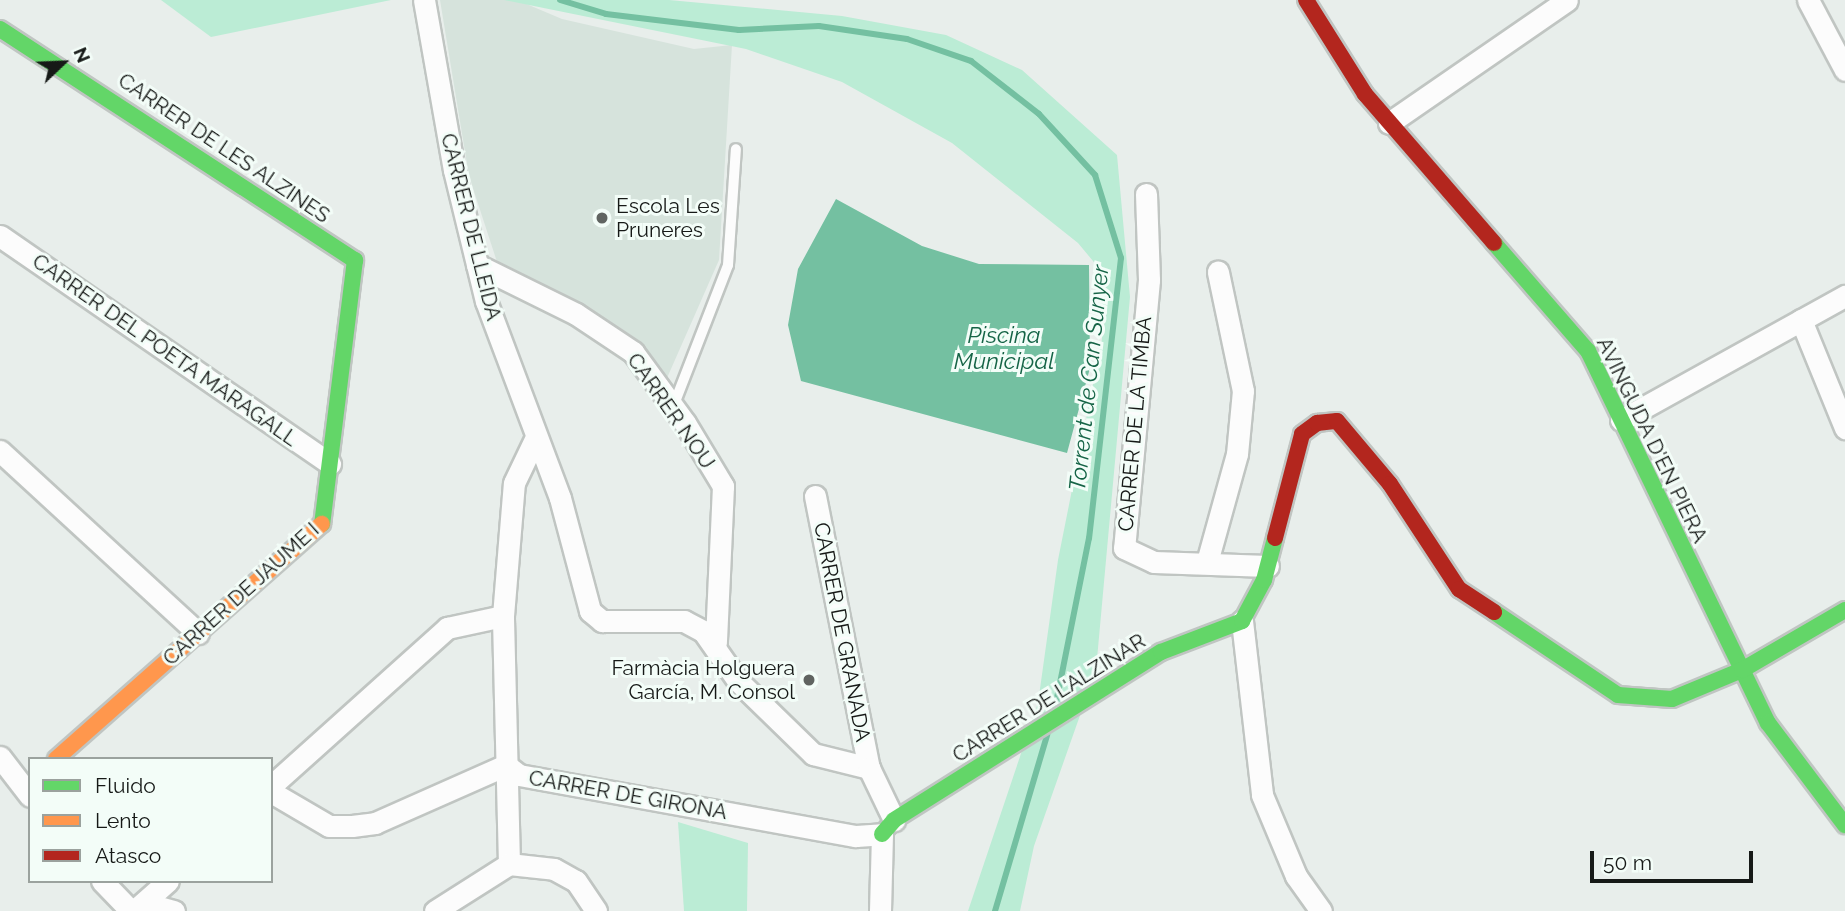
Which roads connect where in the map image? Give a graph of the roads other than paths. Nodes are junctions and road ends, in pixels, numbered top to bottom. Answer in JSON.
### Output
{"nodes":[{"id":1,"x":1306,"y":0,"type":"edge"},
{"id":2,"x":1567,"y":0,"type":"edge"},
{"id":3,"x":1808,"y":0,"type":"edge"},
{"id":4,"x":425,"y":2,"type":"edge"},
{"id":5,"x":0,"y":29,"type":"edge"},
{"id":6,"x":1845,"y":69,"type":"edge"},
{"id":7,"x":1389,"y":123,"type":"junction"},
{"id":8,"x":736,"y":149,"type":"dead end"},
{"id":9,"x":1146,"y":194,"type":"dead end"},
{"id":10,"x":0,"y":236,"type":"edge"},
{"id":11,"x":355,"y":260,"type":"joint"},
{"id":12,"x":477,"y":265,"type":"junction"},
{"id":13,"x":1218,"y":272,"type":"dead end"},
{"id":14,"x":1845,"y":296,"type":"edge"},
{"id":15,"x":1801,"y":320,"type":"junction"},
{"id":16,"x":673,"y":407,"type":"junction"},
{"id":17,"x":1621,"y":420,"type":"junction"},
{"id":18,"x":1845,"y":428,"type":"edge"},
{"id":19,"x":536,"y":437,"type":"junction"},
{"id":20,"x":0,"y":451,"type":"edge"},
{"id":21,"x":330,"y":464,"type":"junction"},
{"id":22,"x":815,"y":496,"type":"dead end"},
{"id":23,"x":1207,"y":562,"type":"junction"},
{"id":24,"x":1268,"y":566,"type":"junction"},
{"id":25,"x":1845,"y":610,"type":"edge"},
{"id":26,"x":503,"y":616,"type":"junction"},
{"id":27,"x":1242,"y":621,"type":"junction"},
{"id":28,"x":198,"y":633,"type":"junction"},
{"id":29,"x":716,"y":643,"type":"junction"},
{"id":30,"x":1742,"y":670,"type":"junction"},
{"id":31,"x":0,"y":757,"type":"edge"},
{"id":32,"x":59,"y":757,"type":"edge"},
{"id":33,"x":506,"y":765,"type":"junction"},
{"id":34,"x":869,"y":768,"type":"junction"},
{"id":35,"x":273,"y":784,"type":"edge"},
{"id":36,"x":28,"y":789,"type":"edge"},
{"id":37,"x":273,"y":793,"type":"edge"},
{"id":38,"x":1845,"y":824,"type":"edge"},
{"id":39,"x":888,"y":827,"type":"junction"},
{"id":40,"x":509,"y":864,"type":"junction"},
{"id":41,"x":105,"y":883,"type":"edge"},
{"id":42,"x":165,"y":883,"type":"edge"},
{"id":43,"x":136,"y":908,"type":"edge"},
{"id":44,"x":174,"y":911,"type":"edge"},
{"id":45,"x":435,"y":911,"type":"edge"},
{"id":46,"x":596,"y":911,"type":"edge"},
{"id":47,"x":880,"y":911,"type":"edge"},
{"id":48,"x":1321,"y":911,"type":"edge"}],
"edges":[{"from":1,"to":7,"type":"street","name":"AVINGUDA D'EN PIERA"},
{"from":2,"to":7,"type":"street"},
{"from":3,"to":6,"type":"street"},
{"from":4,"to":12,"type":"street","name":"CARRER DE LLEIDA"},
{"from":5,"to":11,"type":"street","name":"CARRER DE LES ALZINES"},
{"from":7,"to":17,"type":"street","name":"AVINGUDA D'EN PIERA"},
{"from":8,"to":16,"type":"lane"},
{"from":9,"to":23,"type":"street","name":"CARRER DE LA TIMBA"},
{"from":10,"to":21,"type":"street","name":"CARRER DEL POETA MARAGALL"},
{"from":11,"to":21,"type":"street","name":"CARRER DE JAUME I"},
{"from":12,"to":16,"type":"street","name":"CARRER NOU"},
{"from":12,"to":19,"type":"street","name":"CARRER DE LLEIDA"},
{"from":13,"to":23,"type":"street"},
{"from":14,"to":15,"type":"street"},
{"from":15,"to":17,"type":"street"},
{"from":15,"to":18,"type":"street"},
{"from":16,"to":29,"type":"street","name":"CARRER NOU"},
{"from":17,"to":30,"type":"street","name":"AVINGUDA D'EN PIERA"},
{"from":19,"to":26,"type":"street"},
{"from":19,"to":29,"type":"street","name":"CARRER DE GRANADA"},
{"from":20,"to":28,"type":"street"},
{"from":21,"to":28,"type":"street","name":"CARRER DE JAUME I"},
{"from":22,"to":34,"type":"street","name":"CARRER DE GRANADA"},
{"from":23,"to":24,"type":"street","name":"CARRER DE LA TIMBA"},
{"from":24,"to":27,"type":"street"},
{"from":24,"to":30,"type":"street"},
{"from":25,"to":30,"type":"street"},
{"from":26,"to":33,"type":"street"},
{"from":26,"to":35,"type":"street"},
{"from":27,"to":39,"type":"street","name":"CARRER DE L'ALZINAR"},
{"from":27,"to":48,"type":"street"},
{"from":28,"to":32,"type":"street","name":"CARRER DE JAUME I"},
{"from":29,"to":34,"type":"street","name":"CARRER DE GRANADA"},
{"from":30,"to":38,"type":"street","name":"AVINGUDA D'EN PIERA"},
{"from":31,"to":36,"type":"street"},
{"from":33,"to":37,"type":"street","name":"CARRER DE GIRONA"},
{"from":33,"to":39,"type":"street","name":"CARRER DE GIRONA"},
{"from":33,"to":40,"type":"street"},
{"from":34,"to":39,"type":"street","name":"CARRER DE GRANADA"},
{"from":39,"to":47,"type":"street"},
{"from":40,"to":45,"type":"street"},
{"from":40,"to":46,"type":"street"},
{"from":41,"to":43,"type":"street"},
{"from":42,"to":43,"type":"street"},
{"from":43,"to":44,"type":"street"}]}
